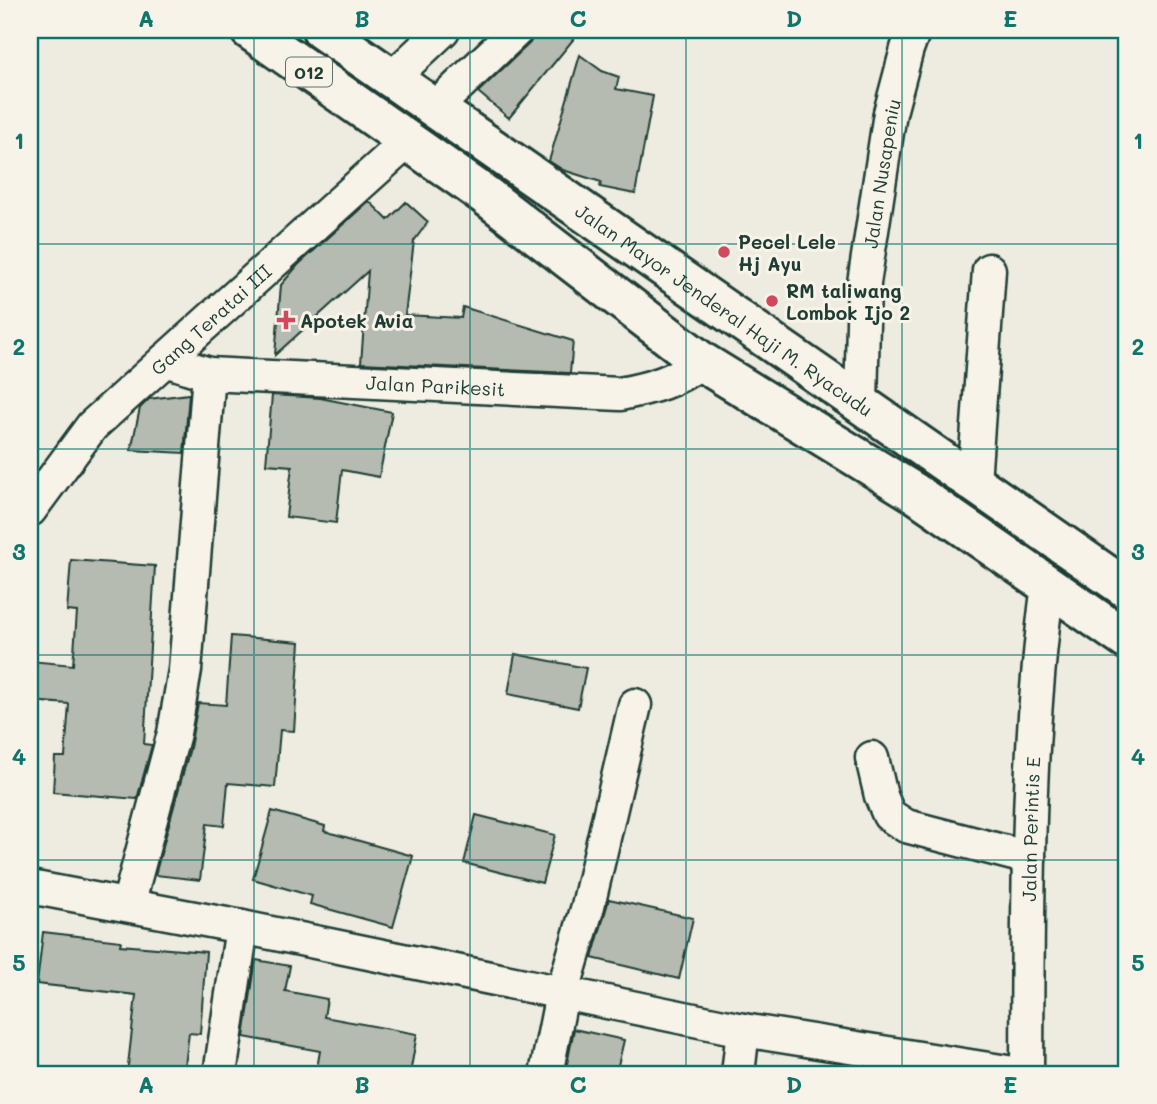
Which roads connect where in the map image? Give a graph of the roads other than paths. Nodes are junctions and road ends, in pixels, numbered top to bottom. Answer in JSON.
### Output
{"nodes":[{"id":1,"x":250,"y":30,"type":"edge"},
{"id":2,"x":322,"y":30,"type":"edge"},
{"id":3,"x":443,"y":30,"type":"edge"},
{"id":4,"x":517,"y":30,"type":"edge"},
{"id":5,"x":914,"y":30,"type":"edge"},
{"id":6,"x":414,"y":93,"type":"junction"},
{"id":7,"x":392,"y":130,"type":"junction"},
{"id":8,"x":989,"y":270,"type":"dead end"},
{"id":9,"x":165,"y":360,"type":"junction"},
{"id":10,"x":702,"y":362,"type":"junction"},
{"id":11,"x":209,"y":374,"type":"junction"},
{"id":12,"x":868,"y":408,"type":"junction"},
{"id":13,"x":974,"y":482,"type":"junction"},
{"id":14,"x":915,"y":493,"type":"junction"},
{"id":15,"x":30,"y":510,"type":"edge"},
{"id":16,"x":1039,"y":579,"type":"junction"},
{"id":17,"x":1127,"y":589,"type":"edge"},
{"id":18,"x":1127,"y":640,"type":"edge"},
{"id":19,"x":635,"y":705,"type":"dead end"},
{"id":20,"x":872,"y":758,"type":"dead end"},
{"id":21,"x":1029,"y":858,"type":"junction"},
{"id":22,"x":30,"y":887,"type":"edge"},
{"id":23,"x":128,"y":905,"type":"junction"},
{"id":24,"x":242,"y":927,"type":"junction"},
{"id":25,"x":562,"y":995,"type":"junction"},
{"id":26,"x":743,"y":1030,"type":"junction"},
{"id":27,"x":220,"y":1074,"type":"edge"},
{"id":28,"x":546,"y":1074,"type":"edge"},
{"id":29,"x":738,"y":1074,"type":"edge"},
{"id":30,"x":1020,"y":1074,"type":"edge"},
{"id":31,"x":1027,"y":1074,"type":"edge"}],
"edges":[{"from":1,"to":7,"type":"main road","number":"012"},
{"from":2,"to":6,"type":"main road","name":"Jalan Mayor Jenderal Haji M. Ryacudu"},
{"from":3,"to":6,"type":"street"},
{"from":4,"to":6,"type":"street"},
{"from":5,"to":12,"type":"street","name":"Jalan Nusapeniu"},
{"from":6,"to":12,"type":"main road","name":"Jalan Mayor Jenderal Haji M. Ryacudu"},
{"from":7,"to":9,"type":"street","name":"Gang Teratai III"},
{"from":7,"to":10,"type":"main road"},
{"from":8,"to":13,"type":"street"},
{"from":9,"to":11,"type":"street","name":"Jalan Parikesit"},
{"from":9,"to":15,"type":"street","name":"Gang Teratai III"},
{"from":10,"to":11,"type":"street","name":"Jalan Parikesit"},
{"from":10,"to":14,"type":"main road"},
{"from":11,"to":23,"type":"street"},
{"from":12,"to":13,"type":"main road","name":"Jalan Mayor Jenderal Haji M. Ryacudu"},
{"from":12,"to":14,"type":"main road"},
{"from":13,"to":16,"type":"main road"},
{"from":13,"to":17,"type":"main road","name":"Jalan Mayor Jenderal Haji M. Ryacudu"},
{"from":14,"to":16,"type":"main road"},
{"from":16,"to":18,"type":"main road"},
{"from":16,"to":21,"type":"street","name":"Jalan Perintis E"},
{"from":19,"to":25,"type":"street"},
{"from":20,"to":21,"type":"street"},
{"from":21,"to":31,"type":"street","name":"Jalan Perintis E"},
{"from":22,"to":23,"type":"street"},
{"from":23,"to":24,"type":"street"},
{"from":24,"to":25,"type":"street"},
{"from":24,"to":27,"type":"street"},
{"from":25,"to":26,"type":"street"},
{"from":25,"to":28,"type":"street"},
{"from":26,"to":29,"type":"street"},
{"from":26,"to":30,"type":"street"}]}
